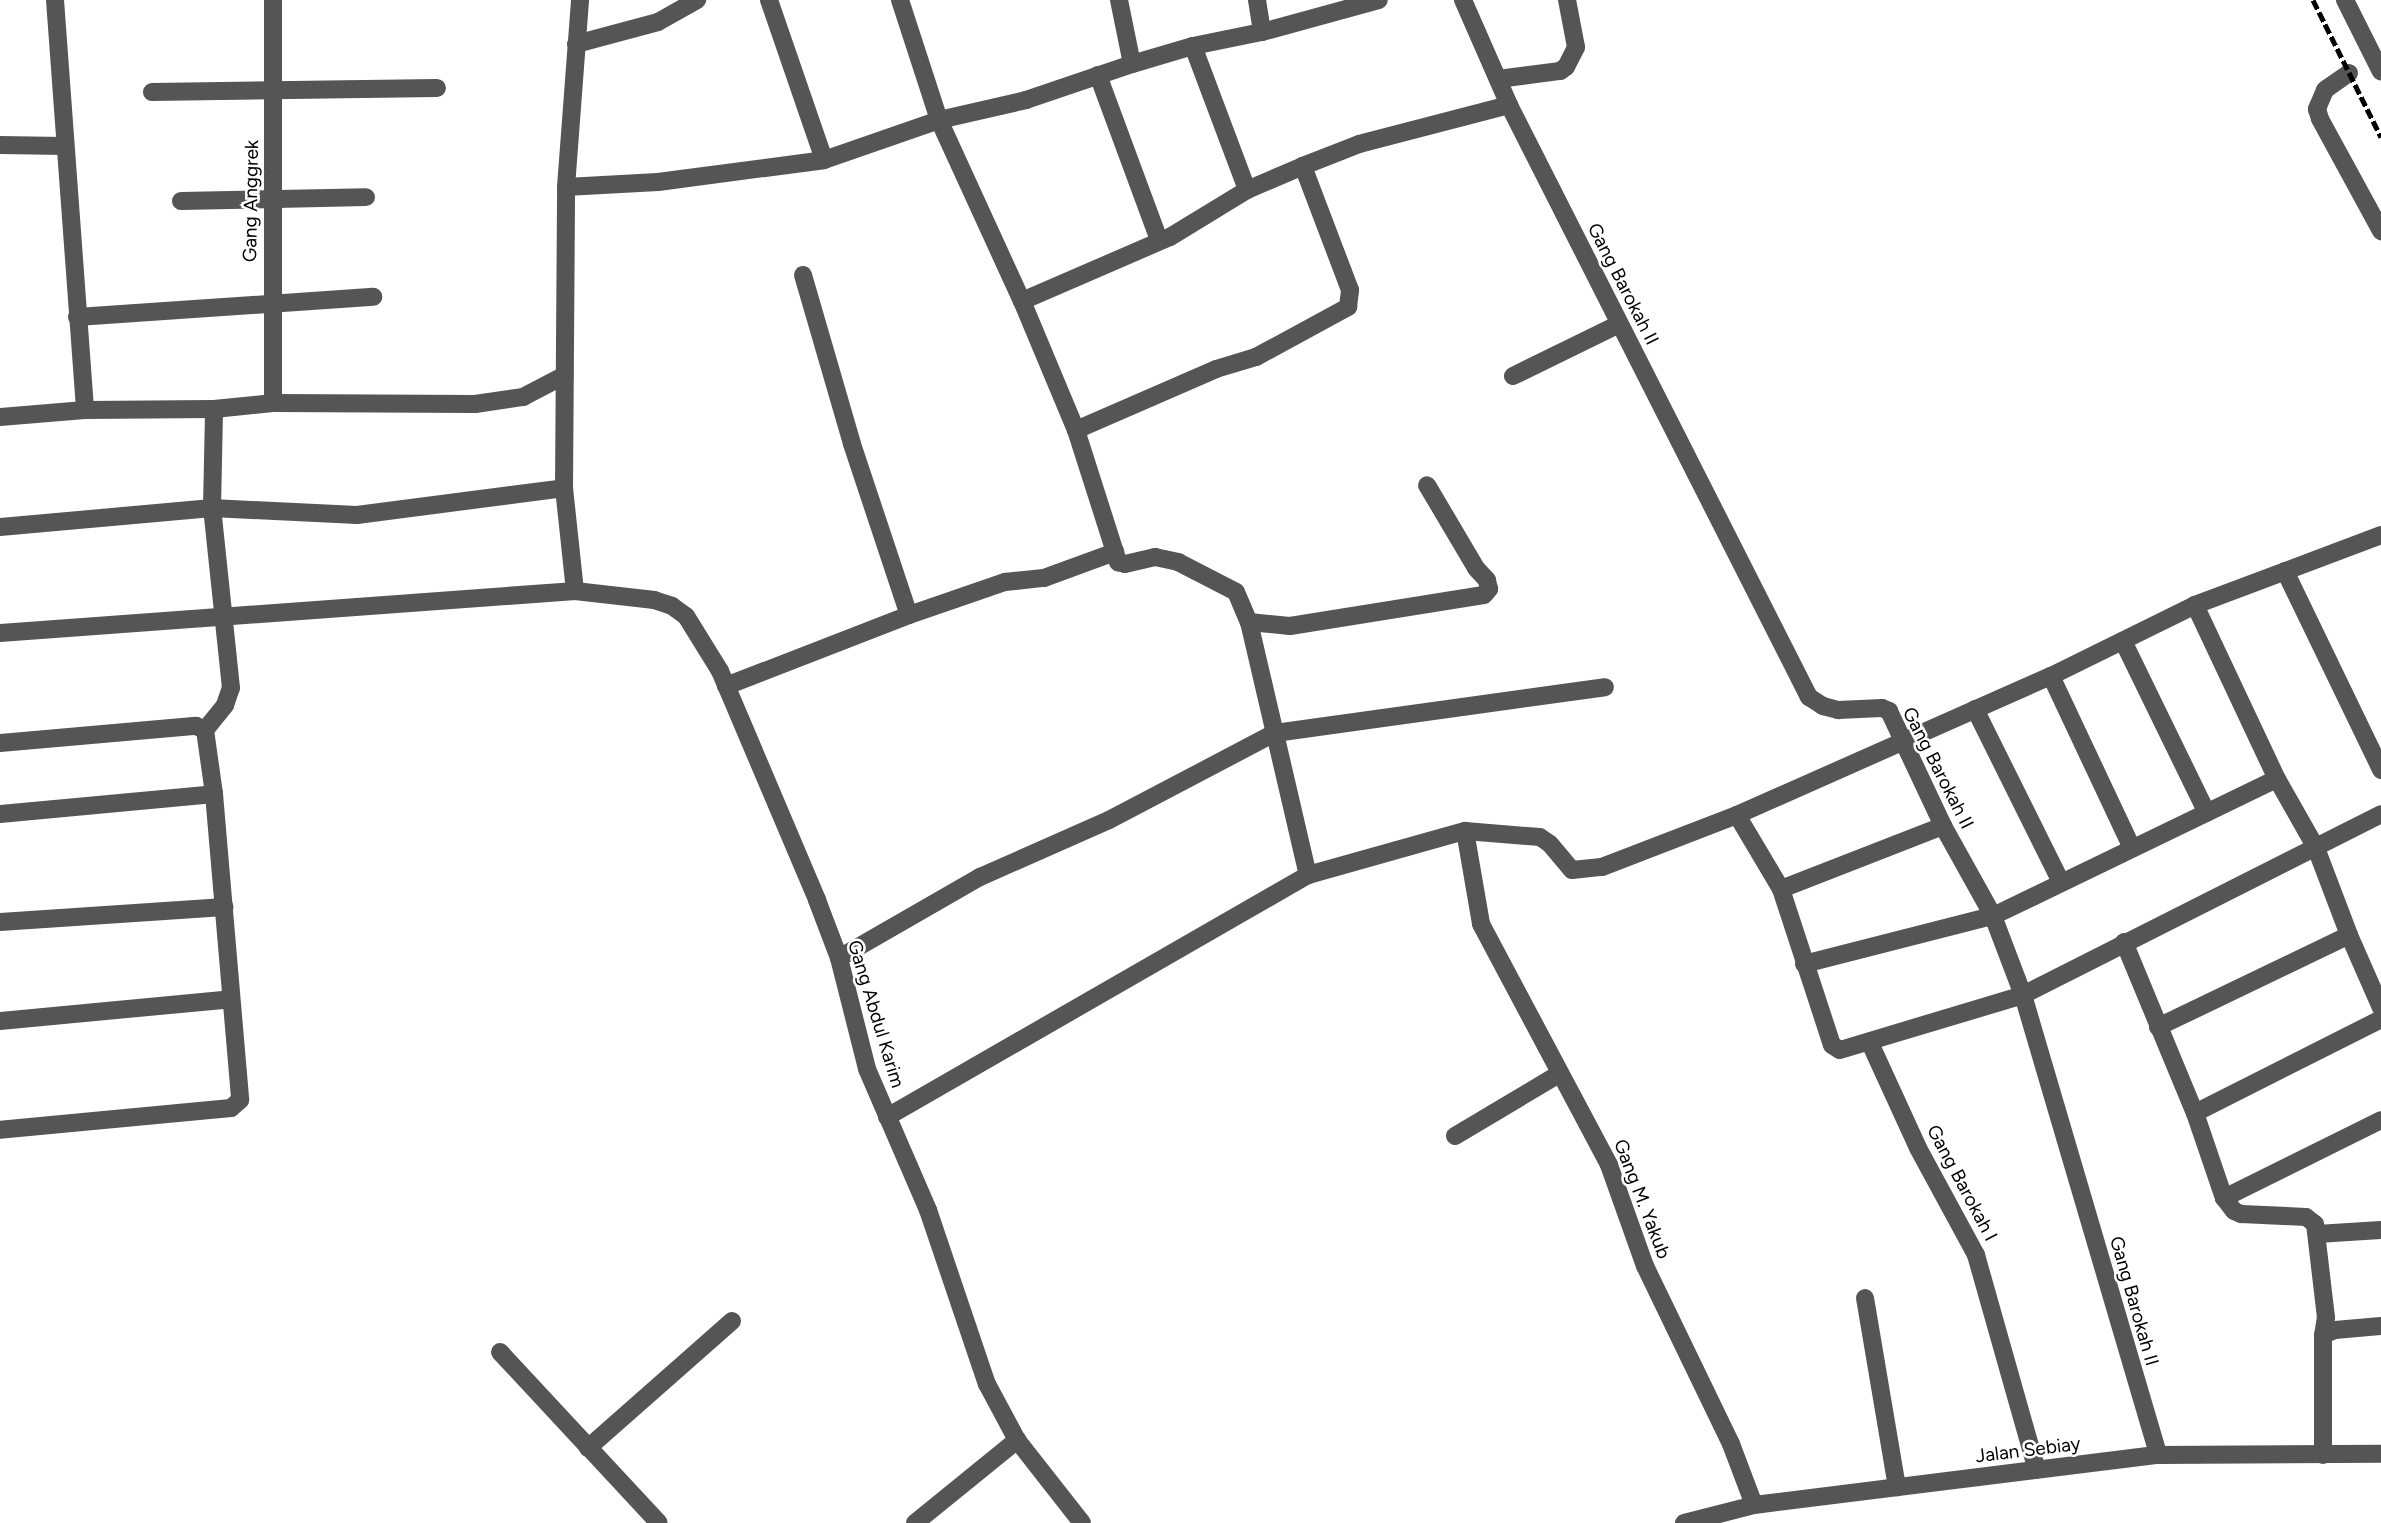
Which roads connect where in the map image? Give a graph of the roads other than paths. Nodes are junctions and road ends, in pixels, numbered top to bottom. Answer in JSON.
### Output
{"nodes":[{"id":1,"x":55,"y":0,"type":"edge"},
{"id":2,"x":273,"y":0,"type":"edge"},
{"id":3,"x":580,"y":0,"type":"edge"},
{"id":4,"x":697,"y":0,"type":"edge"},
{"id":5,"x":769,"y":0,"type":"edge"},
{"id":6,"x":900,"y":0,"type":"edge"},
{"id":7,"x":1119,"y":0,"type":"edge"},
{"id":8,"x":1257,"y":0,"type":"edge"},
{"id":9,"x":1379,"y":0,"type":"edge"},
{"id":10,"x":1567,"y":0,"type":"edge"},
{"id":11,"x":2345,"y":0,"type":"edge"},
{"id":12,"x":1465,"y":1,"type":"edge"},
{"id":13,"x":1262,"y":32,"type":"junction"},
{"id":14,"x":576,"y":44,"type":"junction"},
{"id":15,"x":1193,"y":46,"type":"junction"},
{"id":16,"x":2377,"y":54,"type":"edge"},
{"id":17,"x":1132,"y":64,"type":"junction"},
{"id":18,"x":2381,"y":72,"type":"edge"},
{"id":19,"x":2349,"y":73,"type":"dead end"},
{"id":20,"x":1098,"y":75,"type":"junction"},
{"id":21,"x":1498,"y":79,"type":"junction"},
{"id":22,"x":275,"y":88,"type":"junction"},
{"id":23,"x":437,"y":88,"type":"dead end"},
{"id":24,"x":152,"y":92,"type":"dead end"},
{"id":25,"x":1509,"y":105,"type":"junction"},
{"id":26,"x":939,"y":120,"type":"junction"},
{"id":27,"x":0,"y":145,"type":"edge"},
{"id":28,"x":64,"y":146,"type":"junction"},
{"id":29,"x":824,"y":160,"type":"junction"},
{"id":30,"x":1303,"y":166,"type":"junction"},
{"id":31,"x":566,"y":187,"type":"junction"},
{"id":32,"x":1247,"y":190,"type":"junction"},
{"id":33,"x":366,"y":197,"type":"dead end"},
{"id":34,"x":271,"y":200,"type":"junction"},
{"id":35,"x":181,"y":201,"type":"dead end"},
{"id":36,"x":2381,"y":231,"type":"edge"},
{"id":37,"x":1159,"y":240,"type":"junction"},
{"id":38,"x":803,"y":275,"type":"dead end"},
{"id":39,"x":373,"y":297,"type":"dead end"},
{"id":40,"x":1022,"y":301,"type":"junction"},
{"id":41,"x":272,"y":303,"type":"junction"},
{"id":42,"x":77,"y":317,"type":"junction"},
{"id":43,"x":1619,"y":324,"type":"junction"},
{"id":44,"x":565,"y":375,"type":"junction"},
{"id":45,"x":1513,"y":376,"type":"dead end"},
{"id":46,"x":273,"y":403,"type":"junction"},
{"id":47,"x":214,"y":409,"type":"junction"},
{"id":48,"x":85,"y":410,"type":"junction"},
{"id":49,"x":0,"y":417,"type":"edge"},
{"id":50,"x":1076,"y":430,"type":"junction"},
{"id":51,"x":1427,"y":485,"type":"dead end"},
{"id":52,"x":564,"y":488,"type":"junction"},
{"id":53,"x":212,"y":508,"type":"junction"},
{"id":54,"x":0,"y":527,"type":"edge"},
{"id":55,"x":2381,"y":535,"type":"edge"},
{"id":56,"x":1115,"y":552,"type":"junction"},
{"id":57,"x":2285,"y":572,"type":"junction"},
{"id":58,"x":575,"y":592,"type":"junction"},
{"id":59,"x":2195,"y":606,"type":"junction"},
{"id":60,"x":909,"y":615,"type":"junction"},
{"id":61,"x":222,"y":617,"type":"junction"},
{"id":62,"x":1249,"y":622,"type":"junction"},
{"id":63,"x":0,"y":633,"type":"edge"},
{"id":64,"x":2123,"y":641,"type":"junction"},
{"id":65,"x":2051,"y":676,"type":"junction"},
{"id":66,"x":726,"y":686,"type":"junction"},
{"id":67,"x":1605,"y":687,"type":"dead end"},
{"id":68,"x":1975,"y":709,"type":"junction"},
{"id":69,"x":205,"y":730,"type":"junction"},
{"id":70,"x":1275,"y":733,"type":"junction"},
{"id":71,"x":1903,"y":740,"type":"junction"},
{"id":72,"x":0,"y":743,"type":"edge"},
{"id":73,"x":2381,"y":770,"type":"edge"},
{"id":74,"x":2277,"y":779,"type":"junction"},
{"id":75,"x":214,"y":794,"type":"junction"},
{"id":76,"x":2207,"y":813,"type":"junction"},
{"id":77,"x":0,"y":814,"type":"edge"},
{"id":78,"x":2381,"y":814,"type":"edge"},
{"id":79,"x":1737,"y":815,"type":"junction"},
{"id":80,"x":1943,"y":826,"type":"junction"},
{"id":81,"x":1465,"y":831,"type":"junction"},
{"id":82,"x":2132,"y":848,"type":"junction"},
{"id":83,"x":2316,"y":848,"type":"junction"},
{"id":84,"x":1308,"y":875,"type":"junction"},
{"id":85,"x":2061,"y":882,"type":"junction"},
{"id":86,"x":1781,"y":890,"type":"junction"},
{"id":87,"x":224,"y":907,"type":"junction"},
{"id":88,"x":1993,"y":916,"type":"junction"},
{"id":89,"x":0,"y":922,"type":"edge"},
{"id":90,"x":2349,"y":936,"type":"junction"},
{"id":91,"x":2124,"y":942,"type":"junction"},
{"id":92,"x":839,"y":958,"type":"junction"},
{"id":93,"x":1804,"y":964,"type":"junction"},
{"id":94,"x":2023,"y":995,"type":"junction"},
{"id":95,"x":230,"y":999,"type":"junction"},
{"id":96,"x":2381,"y":1008,"type":"edge"},
{"id":97,"x":2381,"y":1019,"type":"edge"},
{"id":98,"x":0,"y":1021,"type":"edge"},
{"id":99,"x":2158,"y":1027,"type":"junction"},
{"id":100,"x":1870,"y":1043,"type":"junction"},
{"id":101,"x":1559,"y":1074,"type":"junction"},
{"id":102,"x":2195,"y":1112,"type":"junction"},
{"id":103,"x":887,"y":1117,"type":"junction"},
{"id":104,"x":2381,"y":1120,"type":"edge"},
{"id":105,"x":0,"y":1130,"type":"edge"},
{"id":106,"x":1455,"y":1136,"type":"dead end"},
{"id":107,"x":2224,"y":1198,"type":"junction"},
{"id":108,"x":2381,"y":1230,"type":"edge"},
{"id":109,"x":2317,"y":1234,"type":"junction"},
{"id":110,"x":1864,"y":1298,"type":"dead end"},
{"id":111,"x":732,"y":1321,"type":"dead end"},
{"id":112,"x":2381,"y":1326,"type":"edge"},
{"id":113,"x":2323,"y":1335,"type":"junction"},
{"id":114,"x":500,"y":1352,"type":"dead end"},
{"id":115,"x":1017,"y":1440,"type":"junction"},
{"id":116,"x":588,"y":1448,"type":"junction"},
{"id":117,"x":2381,"y":1454,"type":"edge"},
{"id":118,"x":2158,"y":1455,"type":"junction"},
{"id":119,"x":2323,"y":1455,"type":"junction"},
{"id":120,"x":2037,"y":1469,"type":"junction"},
{"id":121,"x":1897,"y":1487,"type":"junction"},
{"id":122,"x":1754,"y":1505,"type":"junction"},
{"id":123,"x":659,"y":1523,"type":"edge"},
{"id":124,"x":915,"y":1523,"type":"edge"},
{"id":125,"x":1082,"y":1523,"type":"edge"},
{"id":126,"x":1684,"y":1523,"type":"edge"}],
"edges":[{"from":1,"to":28,"type":"street"},
{"from":2,"to":22,"type":"street","name":"Gang Anggrek"},
{"from":3,"to":14,"type":"street"},
{"from":4,"to":14,"type":"street"},
{"from":5,"to":29,"type":"street"},
{"from":6,"to":26,"type":"street"},
{"from":7,"to":17,"type":"street"},
{"from":8,"to":13,"type":"street"},
{"from":9,"to":13,"type":"street"},
{"from":10,"to":21,"type":"street"},
{"from":11,"to":16,"type":"street"},
{"from":12,"to":21,"type":"street","name":"Gang Barokah II"},
{"from":13,"to":15,"type":"street"},
{"from":14,"to":31,"type":"street"},
{"from":15,"to":17,"type":"street"},
{"from":15,"to":32,"type":"street"},
{"from":16,"to":18,"type":"street"},
{"from":17,"to":20,"type":"street"},
{"from":19,"to":36,"type":"street"},
{"from":20,"to":26,"type":"street"},
{"from":20,"to":37,"type":"street"},
{"from":21,"to":25,"type":"street","name":"Gang Barokah II"},
{"from":22,"to":23,"type":"street"},
{"from":22,"to":24,"type":"street"},
{"from":22,"to":34,"type":"street","name":"Gang Anggrek"},
{"from":25,"to":30,"type":"street"},
{"from":25,"to":43,"type":"street","name":"Gang Barokah II"},
{"from":26,"to":29,"type":"street"},
{"from":26,"to":40,"type":"street"},
{"from":27,"to":28,"type":"street"},
{"from":28,"to":42,"type":"street"},
{"from":29,"to":31,"type":"street"},
{"from":30,"to":32,"type":"street"},
{"from":30,"to":50,"type":"street"},
{"from":31,"to":44,"type":"street"},
{"from":32,"to":37,"type":"street"},
{"from":33,"to":34,"type":"street"},
{"from":34,"to":35,"type":"street"},
{"from":34,"to":41,"type":"street","name":"Gang Anggrek"},
{"from":37,"to":40,"type":"street"},
{"from":38,"to":60,"type":"street"},
{"from":39,"to":41,"type":"street"},
{"from":40,"to":50,"type":"street"},
{"from":41,"to":42,"type":"street"},
{"from":41,"to":46,"type":"street","name":"Gang Anggrek"},
{"from":42,"to":48,"type":"street"},
{"from":43,"to":45,"type":"street"},
{"from":43,"to":71,"type":"street","name":"Gang Barokah II"},
{"from":44,"to":46,"type":"street"},
{"from":44,"to":52,"type":"street"},
{"from":46,"to":47,"type":"street"},
{"from":47,"to":48,"type":"street"},
{"from":47,"to":53,"type":"street"},
{"from":48,"to":49,"type":"street"},
{"from":50,"to":56,"type":"street"},
{"from":51,"to":62,"type":"street"},
{"from":52,"to":53,"type":"street"},
{"from":52,"to":58,"type":"street"},
{"from":53,"to":54,"type":"street"},
{"from":53,"to":61,"type":"street"},
{"from":55,"to":57,"type":"street"},
{"from":56,"to":60,"type":"street"},
{"from":56,"to":62,"type":"street"},
{"from":57,"to":59,"type":"street"},
{"from":57,"to":73,"type":"street"},
{"from":58,"to":61,"type":"street","name":"Gang Abdul Karim"},
{"from":58,"to":66,"type":"street","name":"Gang Abdul Karim"},
{"from":59,"to":64,"type":"street"},
{"from":59,"to":74,"type":"street"},
{"from":60,"to":66,"type":"street"},
{"from":61,"to":63,"type":"street","name":"Gang Abdul Karim"},
{"from":61,"to":69,"type":"street"},
{"from":62,"to":70,"type":"street"},
{"from":64,"to":65,"type":"street"},
{"from":64,"to":76,"type":"street"},
{"from":65,"to":68,"type":"street"},
{"from":65,"to":82,"type":"street"},
{"from":66,"to":92,"type":"street","name":"Gang Abdul Karim"},
{"from":67,"to":70,"type":"street"},
{"from":68,"to":71,"type":"street"},
{"from":68,"to":85,"type":"street"},
{"from":69,"to":72,"type":"street"},
{"from":69,"to":75,"type":"street"},
{"from":70,"to":84,"type":"street"},
{"from":70,"to":92,"type":"street"},
{"from":71,"to":79,"type":"street"},
{"from":71,"to":80,"type":"street","name":"Gang Barokah II"},
{"from":74,"to":76,"type":"street"},
{"from":74,"to":83,"type":"street"},
{"from":75,"to":77,"type":"street"},
{"from":75,"to":87,"type":"street"},
{"from":76,"to":82,"type":"street"},
{"from":78,"to":83,"type":"street"},
{"from":79,"to":81,"type":"street"},
{"from":79,"to":86,"type":"street"},
{"from":80,"to":86,"type":"street"},
{"from":80,"to":88,"type":"street","name":"Gang Barokah II"},
{"from":81,"to":84,"type":"street"},
{"from":81,"to":101,"type":"street","name":"Gang M. Yakub"},
{"from":82,"to":85,"type":"street"},
{"from":83,"to":90,"type":"street"},
{"from":83,"to":91,"type":"street"},
{"from":84,"to":103,"type":"street"},
{"from":85,"to":88,"type":"street"},
{"from":86,"to":93,"type":"street"},
{"from":87,"to":89,"type":"street"},
{"from":87,"to":95,"type":"street"},
{"from":88,"to":93,"type":"street"},
{"from":88,"to":94,"type":"street","name":"Gang Barokah II"},
{"from":90,"to":96,"type":"street"},
{"from":90,"to":99,"type":"street"},
{"from":91,"to":94,"type":"street"},
{"from":91,"to":99,"type":"street"},
{"from":92,"to":103,"type":"street","name":"Gang Abdul Karim"},
{"from":93,"to":100,"type":"street"},
{"from":94,"to":100,"type":"street"},
{"from":94,"to":118,"type":"street","name":"Gang Barokah II"},
{"from":95,"to":98,"type":"street"},
{"from":95,"to":105,"type":"street"},
{"from":97,"to":102,"type":"street"},
{"from":99,"to":102,"type":"street"},
{"from":100,"to":120,"type":"street","name":"Gang Barokah I"},
{"from":101,"to":106,"type":"street"},
{"from":101,"to":122,"type":"street","name":"Gang M. Yakub"},
{"from":102,"to":107,"type":"street"},
{"from":103,"to":115,"type":"street","name":"Gang Abdul Karim"},
{"from":104,"to":107,"type":"street"},
{"from":107,"to":109,"type":"street"},
{"from":108,"to":109,"type":"street"},
{"from":109,"to":113,"type":"street"},
{"from":110,"to":121,"type":"street"},
{"from":111,"to":116,"type":"street"},
{"from":112,"to":113,"type":"street"},
{"from":113,"to":119,"type":"street"},
{"from":114,"to":116,"type":"street"},
{"from":115,"to":124,"type":"street"},
{"from":115,"to":125,"type":"street","name":"Gang Abdul Karim"},
{"from":116,"to":123,"type":"street"},
{"from":117,"to":119,"type":"street","name":"Jalan Sebiay"},
{"from":118,"to":119,"type":"street","name":"Jalan Sebiay"},
{"from":118,"to":120,"type":"street","name":"Jalan Sebiay"},
{"from":120,"to":121,"type":"street","name":"Jalan Sebiay"},
{"from":121,"to":122,"type":"street","name":"Jalan Sebiay"},
{"from":122,"to":126,"type":"street","name":"Jalan Sebiay"}]}
